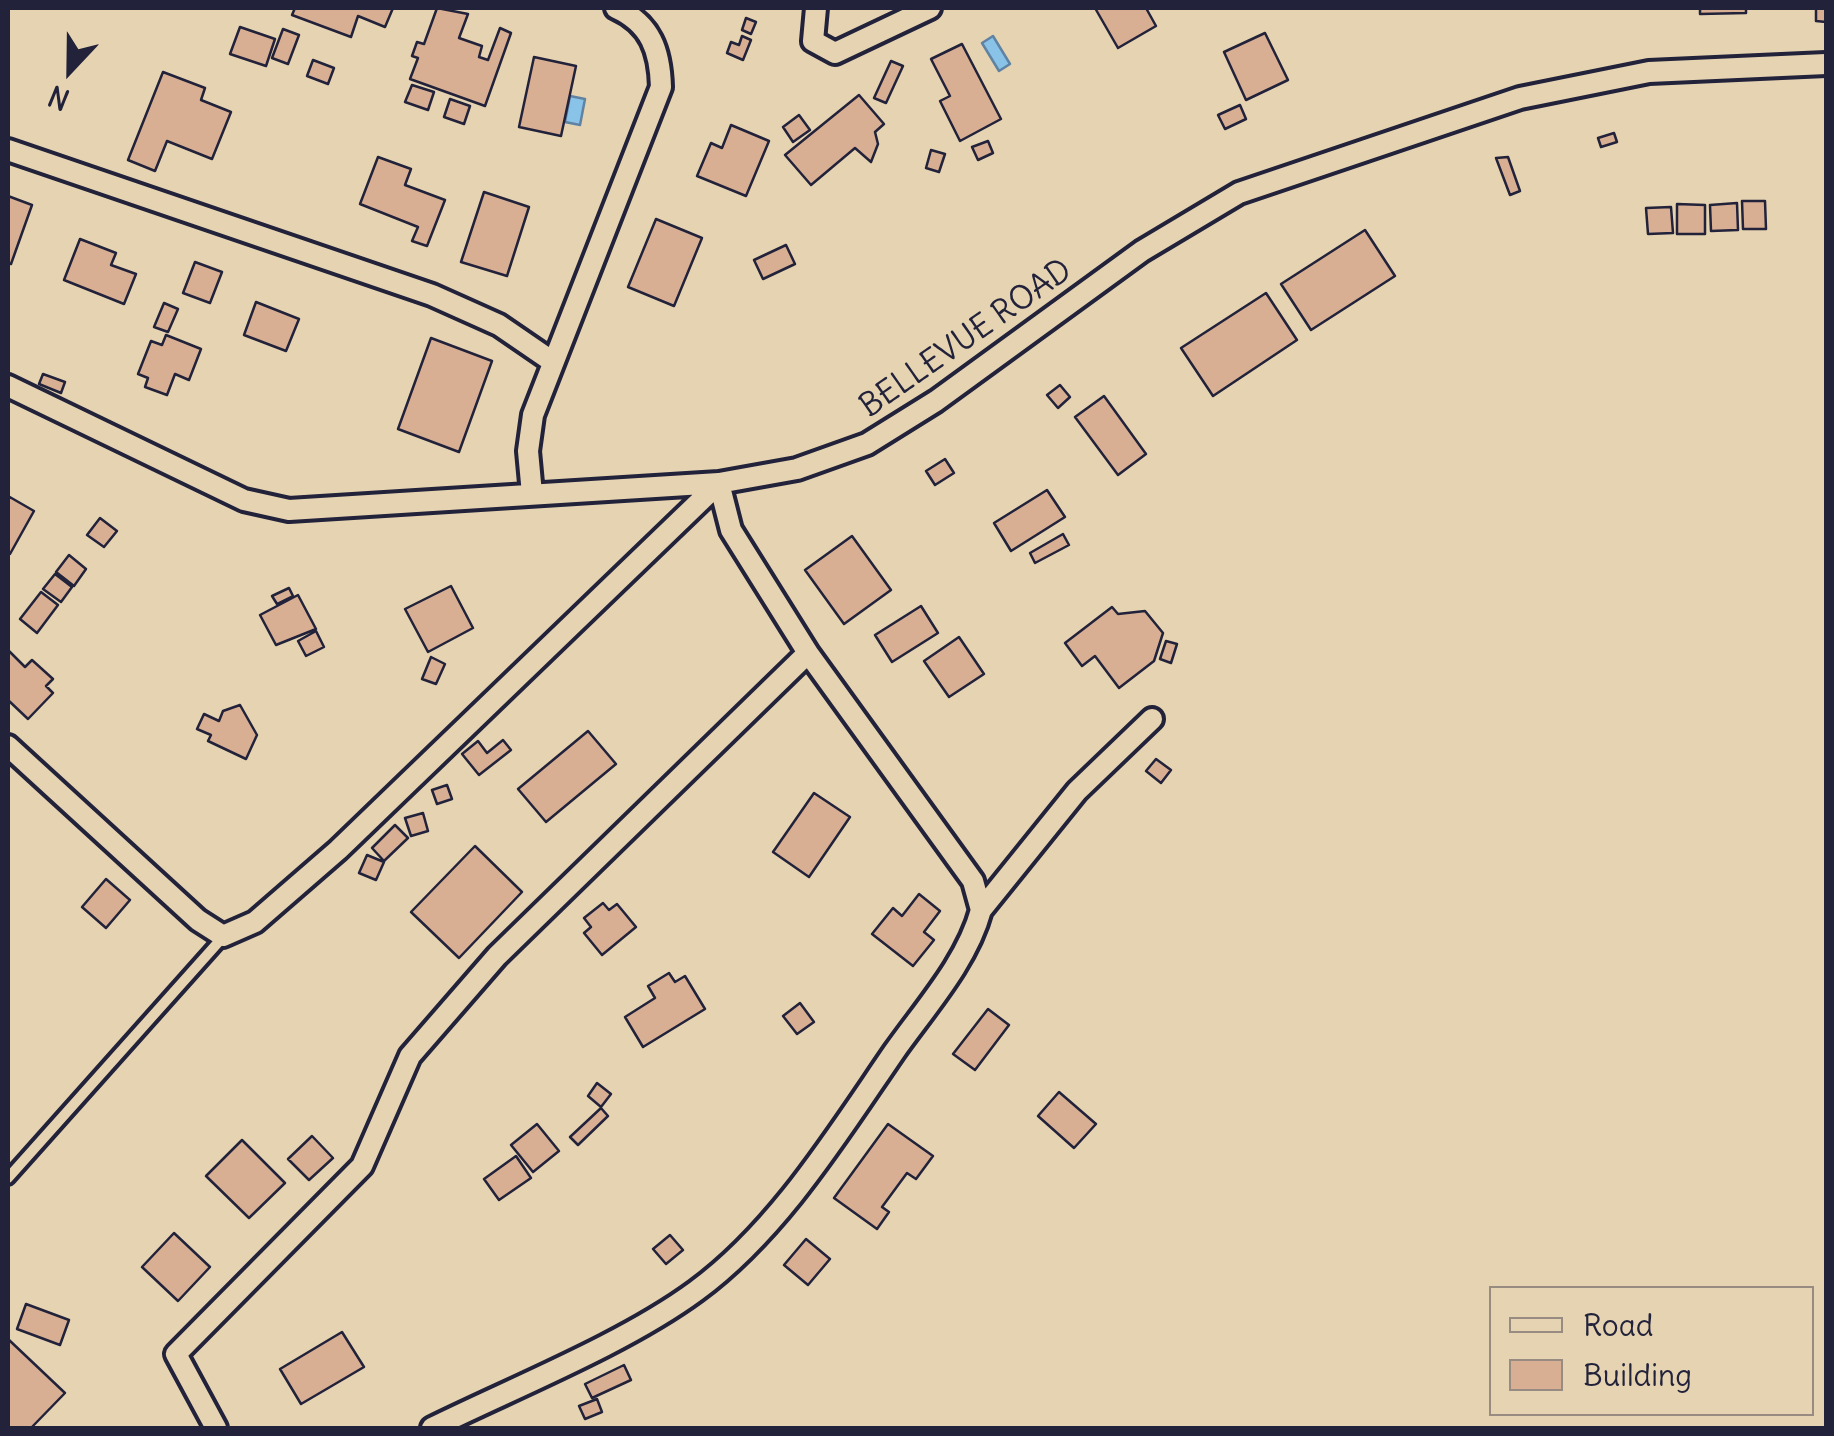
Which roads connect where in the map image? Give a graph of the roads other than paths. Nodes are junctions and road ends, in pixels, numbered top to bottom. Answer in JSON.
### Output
{"nodes":[{"id":1,"x":616,"y":8,"type":"edge"},
{"id":2,"x":816,"y":8,"type":"edge"},
{"id":3,"x":930,"y":8,"type":"edge"},
{"id":4,"x":1826,"y":64,"type":"edge"},
{"id":5,"x":8,"y":150,"type":"edge"},
{"id":6,"x":554,"y":362,"type":"junction"},
{"id":7,"x":8,"y":386,"type":"edge"},
{"id":8,"x":719,"y":483,"type":"junction"},
{"id":9,"x":532,"y":494,"type":"junction"},
{"id":10,"x":808,"y":653,"type":"junction"},
{"id":11,"x":1152,"y":719,"type":"dead end"},
{"id":12,"x":8,"y":746,"type":"edge"},
{"id":13,"x":982,"y":910,"type":"junction"},
{"id":14,"x":224,"y":936,"type":"junction"},
{"id":15,"x":8,"y":1178,"type":"edge"},
{"id":16,"x":216,"y":1428,"type":"edge"},
{"id":17,"x":432,"y":1428,"type":"edge"}],
"edges":[{"from":1,"to":6,"type":"street"},
{"from":2,"to":3,"type":"street"},
{"from":4,"to":8,"type":"street","name":"BELLEVUE ROAD"},
{"from":5,"to":6,"type":"street"},
{"from":6,"to":9,"type":"street"},
{"from":7,"to":9,"type":"street","name":"BELLEVUE ROAD"},
{"from":8,"to":9,"type":"street","name":"BELLEVUE ROAD"},
{"from":8,"to":10,"type":"street"},
{"from":8,"to":14,"type":"street"},
{"from":10,"to":13,"type":"street"},
{"from":10,"to":16,"type":"street"},
{"from":11,"to":13,"type":"street"},
{"from":12,"to":14,"type":"street"},
{"from":13,"to":17,"type":"street"},
{"from":14,"to":15,"type":"lane"}]}
